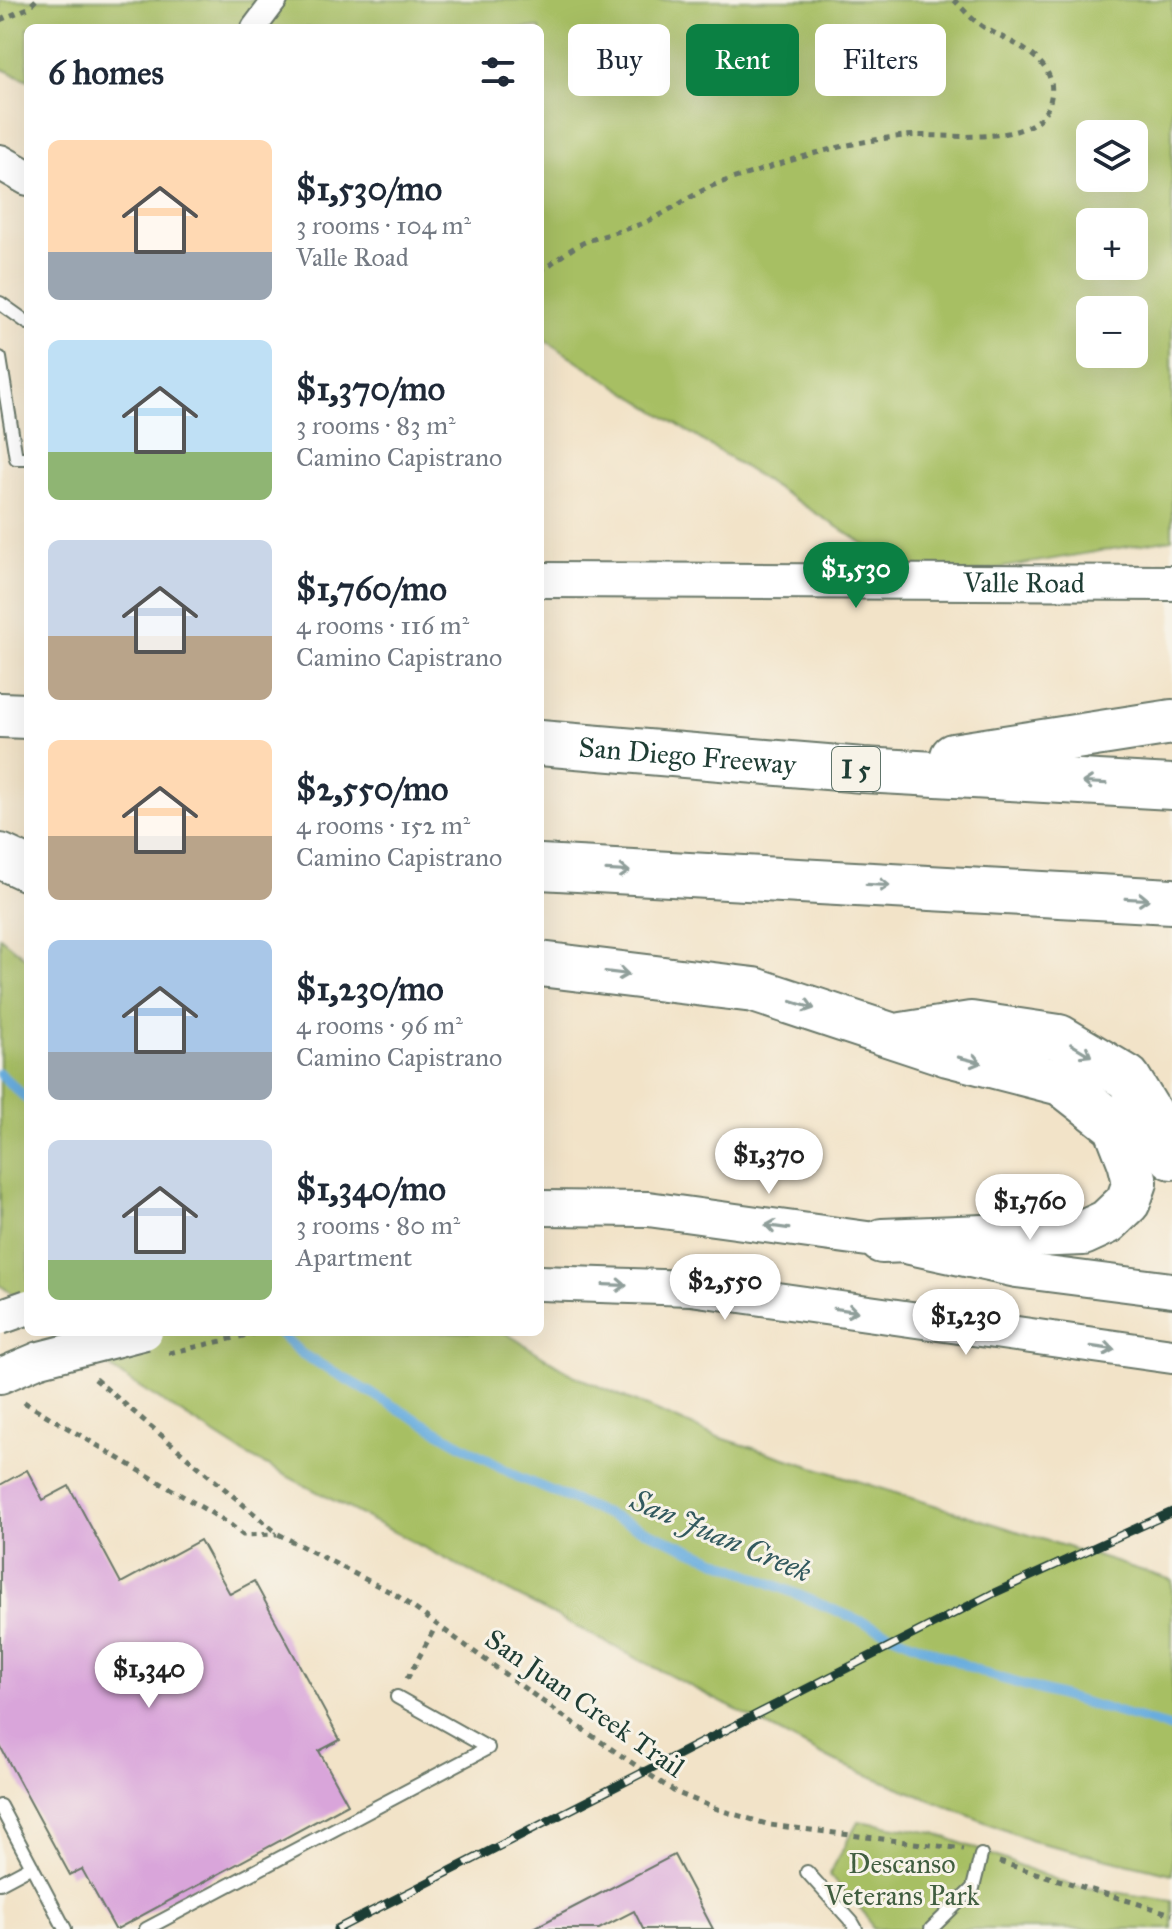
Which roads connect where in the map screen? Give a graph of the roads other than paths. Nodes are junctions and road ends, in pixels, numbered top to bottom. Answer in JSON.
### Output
{"nodes":[{"id":1,"x":275,"y":0,"type":"edge"},
{"id":2,"x":257,"y":24,"type":"edge"},
{"id":3,"x":0,"y":162,"type":"edge"},
{"id":4,"x":24,"y":176,"type":"edge"},
{"id":5,"x":0,"y":303,"type":"edge"},
{"id":6,"x":24,"y":320,"type":"edge"},
{"id":7,"x":0,"y":358,"type":"edge"},
{"id":8,"x":24,"y":458,"type":"edge"},
{"id":9,"x":544,"y":580,"type":"edge"},
{"id":10,"x":1172,"y":583,"type":"edge"},
{"id":11,"x":0,"y":715,"type":"edge"},
{"id":12,"x":24,"y":716,"type":"edge"},
{"id":13,"x":1172,"y":722,"type":"edge"},
{"id":14,"x":544,"y":743,"type":"edge"},
{"id":15,"x":863,"y":770,"type":"junction"},
{"id":16,"x":1172,"y":787,"type":"edge"},
{"id":17,"x":0,"y":836,"type":"edge"},
{"id":18,"x":24,"y":838,"type":"edge"},
{"id":19,"x":0,"y":856,"type":"edge"},
{"id":20,"x":24,"y":867,"type":"edge"},
{"id":21,"x":544,"y":867,"type":"edge"},
{"id":22,"x":1172,"y":901,"type":"edge"},
{"id":23,"x":544,"y":964,"type":"edge"},
{"id":24,"x":896,"y":1036,"type":"junction"},
{"id":25,"x":1172,"y":1157,"type":"edge"},
{"id":26,"x":544,"y":1208,"type":"edge"},
{"id":27,"x":882,"y":1241,"type":"junction"},
{"id":28,"x":544,"y":1283,"type":"edge"},
{"id":29,"x":1172,"y":1290,"type":"edge"},
{"id":30,"x":24,"y":1308,"type":"edge"},
{"id":31,"x":0,"y":1317,"type":"edge"},
{"id":32,"x":131,"y":1336,"type":"edge"},
{"id":33,"x":1172,"y":1356,"type":"edge"},
{"id":34,"x":16,"y":1368,"type":"edge"},
{"id":35,"x":397,"y":1697,"type":"road end"},
{"id":36,"x":0,"y":1806,"type":"edge"},
{"id":37,"x":981,"y":1855,"type":"road end"},
{"id":38,"x":32,"y":1866,"type":"junction"},
{"id":39,"x":807,"y":1872,"type":"dead end"},
{"id":40,"x":0,"y":1883,"type":"edge"},
{"id":41,"x":65,"y":1929,"type":"edge"},
{"id":42,"x":146,"y":1929,"type":"edge"},
{"id":43,"x":856,"y":1929,"type":"edge"},
{"id":44,"x":931,"y":1929,"type":"edge"}],
"edges":[{"from":1,"to":2,"type":"street"},
{"from":3,"to":4,"type":"main road"},
{"from":5,"to":6,"type":"lane"},
{"from":7,"to":8,"type":"lane"},
{"from":9,"to":10,"type":"main road","name":"Valle Road"},
{"from":11,"to":12,"type":"highway"},
{"from":13,"to":15,"type":"highway"},
{"from":14,"to":15,"type":"highway","name":"San Diego Freeway","number":"I 5"},
{"from":16,"to":15,"type":"highway","name":"San Diego Freeway","number":"I 5","one_way":true},
{"from":17,"to":18,"type":"highway"},
{"from":19,"to":20,"type":"highway"},
{"from":21,"to":22,"type":"highway","one_way":true},
{"from":23,"to":24,"type":"highway","one_way":true},
{"from":24,"to":25,"type":"highway","one_way":true},
{"from":24,"to":27,"type":"highway","one_way":true},
{"from":27,"to":26,"type":"main road","one_way":true},
{"from":27,"to":29,"type":"main road"},
{"from":28,"to":33,"type":"main road","one_way":true},
{"from":30,"to":31,"type":"main road","bridge":true},
{"from":32,"to":34,"type":"main road","bridge":true},
{"from":35,"to":42,"type":"lane"},
{"from":36,"to":38,"type":"lane"},
{"from":37,"to":44,"type":"lane"},
{"from":38,"to":40,"type":"lane"},
{"from":38,"to":41,"type":"lane"},
{"from":39,"to":43,"type":"lane"}]}
